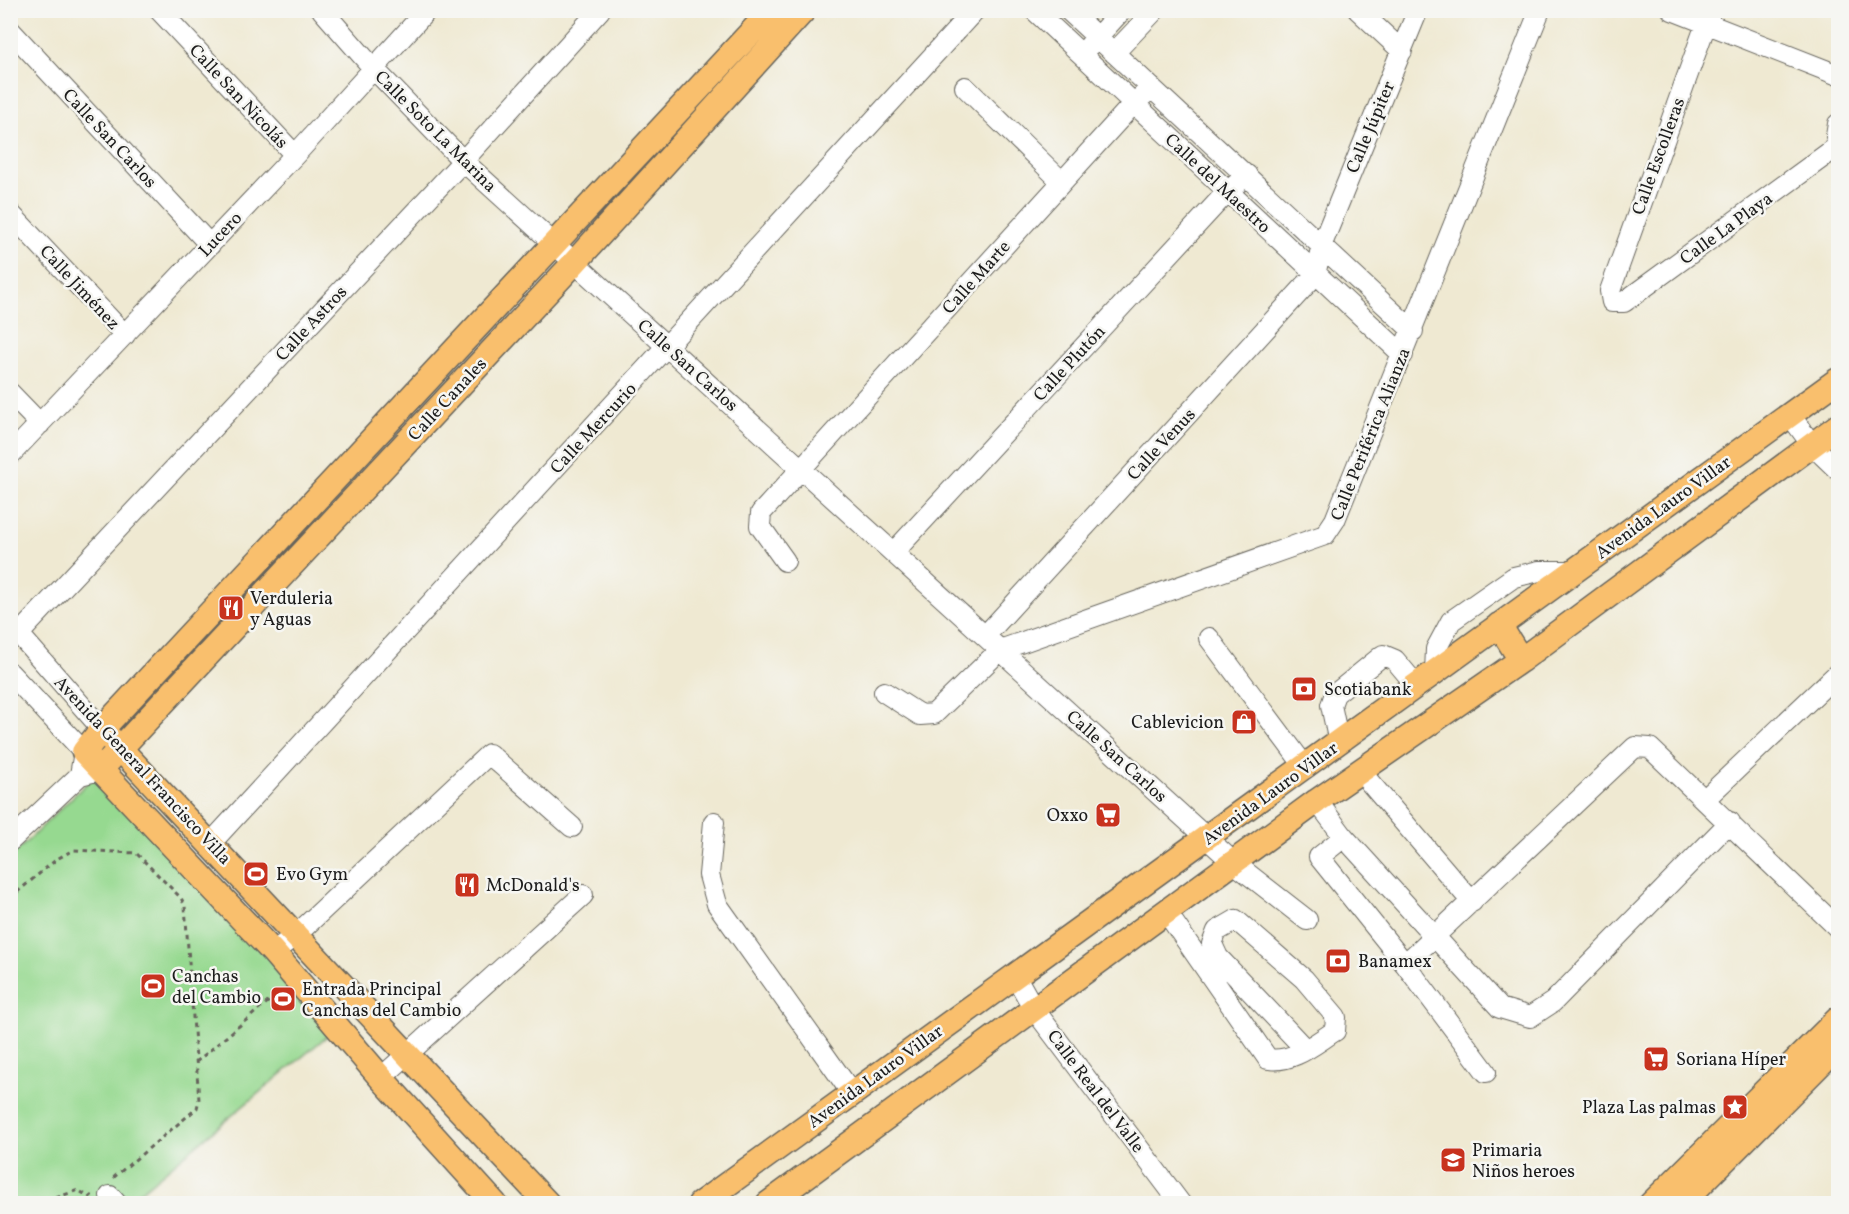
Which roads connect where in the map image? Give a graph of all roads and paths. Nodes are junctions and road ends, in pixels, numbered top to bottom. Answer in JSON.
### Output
{"nodes":[{"id":1,"x":159,"y":10,"type":"edge"},
{"id":2,"x":322,"y":10,"type":"edge"},
{"id":3,"x":427,"y":10,"type":"edge"},
{"id":4,"x":600,"y":10,"type":"edge"},
{"id":5,"x":772,"y":10,"type":"edge"},
{"id":6,"x":804,"y":10,"type":"edge"},
{"id":7,"x":975,"y":10,"type":"edge"},
{"id":8,"x":1034,"y":10,"type":"edge"},
{"id":9,"x":1068,"y":10,"type":"edge"},
{"id":10,"x":1122,"y":10,"type":"edge"},
{"id":11,"x":1155,"y":10,"type":"edge"},
{"id":12,"x":1358,"y":10,"type":"edge"},
{"id":13,"x":1418,"y":10,"type":"edge"},
{"id":14,"x":1540,"y":10,"type":"edge"},
{"id":15,"x":1672,"y":10,"type":"edge"},
{"id":16,"x":1708,"y":17,"type":"edge"},
{"id":17,"x":10,"y":30,"type":"edge"},
{"id":18,"x":1097,"y":37,"type":"junction"},
{"id":19,"x":1402,"y":51,"type":"junction"},
{"id":20,"x":1114,"y":52,"type":"junction"},
{"id":21,"x":1082,"y":53,"type":"junction"},
{"id":22,"x":373,"y":68,"type":"junction"},
{"id":23,"x":1839,"y":75,"type":"edge"},
{"id":24,"x":965,"y":87,"type":"dead end"},
{"id":25,"x":1152,"y":88,"type":"junction"},
{"id":26,"x":1134,"y":104,"type":"junction"},
{"id":27,"x":1839,"y":124,"type":"edge"},
{"id":28,"x":1838,"y":147,"type":"edge"},
{"id":29,"x":295,"y":155,"type":"junction"},
{"id":30,"x":463,"y":161,"type":"junction"},
{"id":31,"x":1247,"y":175,"type":"junction"},
{"id":32,"x":1062,"y":182,"type":"junction"},
{"id":33,"x":1227,"y":192,"type":"junction"},
{"id":34,"x":10,"y":213,"type":"edge"},
{"id":35,"x":1322,"y":244,"type":"junction"},
{"id":36,"x":210,"y":245,"type":"junction"},
{"id":37,"x":555,"y":246,"type":"junction"},
{"id":38,"x":575,"y":262,"type":"junction"},
{"id":39,"x":1315,"y":275,"type":"junction"},
{"id":40,"x":1612,"y":302,"type":"joint"},
{"id":41,"x":1413,"y":331,"type":"junction"},
{"id":42,"x":125,"y":335,"type":"junction"},
{"id":43,"x":668,"y":347,"type":"junction"},
{"id":44,"x":1403,"y":355,"type":"junction"},
{"id":45,"x":1839,"y":380,"type":"edge"},
{"id":46,"x":10,"y":393,"type":"edge"},
{"id":47,"x":1790,"y":415,"type":"junction"},
{"id":48,"x":40,"y":424,"type":"junction"},
{"id":49,"x":1839,"y":426,"type":"edge"},
{"id":50,"x":1812,"y":445,"type":"junction"},
{"id":51,"x":10,"y":455,"type":"edge"},
{"id":52,"x":802,"y":469,"type":"junction"},
{"id":53,"x":1839,"y":470,"type":"edge"},
{"id":54,"x":894,"y":552,"type":"junction"},
{"id":55,"x":785,"y":561,"type":"dead end"},
{"id":56,"x":1575,"y":571,"type":"junction"},
{"id":57,"x":1498,"y":626,"type":"junction"},
{"id":58,"x":15,"y":629,"type":"edge"},
{"id":59,"x":985,"y":636,"type":"junction"},
{"id":60,"x":1209,"y":638,"type":"dead end"},
{"id":61,"x":1000,"y":650,"type":"junction"},
{"id":62,"x":1521,"y":660,"type":"junction"},
{"id":63,"x":10,"y":673,"type":"edge"},
{"id":64,"x":1839,"y":673,"type":"edge"},
{"id":65,"x":1426,"y":679,"type":"junction"},
{"id":66,"x":884,"y":692,"type":"dead end"},
{"id":67,"x":102,"y":729,"type":"junction"},
{"id":68,"x":1339,"y":743,"type":"junction"},
{"id":69,"x":120,"y":748,"type":"junction"},
{"id":70,"x":88,"y":766,"type":"junction"},
{"id":71,"x":1306,"y":768,"type":"junction"},
{"id":72,"x":1360,"y":771,"type":"junction"},
{"id":73,"x":1705,"y":799,"type":"junction"},
{"id":74,"x":1317,"y":801,"type":"junction"},
{"id":75,"x":714,"y":822,"type":"dead end"},
{"id":76,"x":1730,"y":822,"type":"junction"},
{"id":77,"x":572,"y":827,"type":"dead end"},
{"id":78,"x":1344,"y":837,"type":"junction"},
{"id":79,"x":1207,"y":838,"type":"junction"},
{"id":80,"x":10,"y":841,"type":"edge"},
{"id":81,"x":210,"y":844,"type":"junction"},
{"id":82,"x":1234,"y":863,"type":"junction"},
{"id":83,"x":583,"y":895,"type":"dead end"},
{"id":84,"x":10,"y":898,"type":"edge"},
{"id":85,"x":1472,"y":902,"type":"junction"},
{"id":86,"x":1167,"y":913,"type":"junction"},
{"id":87,"x":1307,"y":920,"type":"dead end"},
{"id":88,"x":1839,"y":928,"type":"edge"},
{"id":89,"x":296,"y":936,"type":"junction"},
{"id":90,"x":1433,"y":938,"type":"junction"},
{"id":91,"x":273,"y":952,"type":"junction"},
{"id":92,"x":1405,"y":964,"type":"junction"},
{"id":93,"x":1016,"y":976,"type":"junction"},
{"id":94,"x":297,"y":978,"type":"junction"},
{"id":95,"x":1034,"y":1009,"type":"junction"},
{"id":96,"x":1839,"y":1019,"type":"edge"},
{"id":97,"x":1839,"y":1046,"type":"edge"},
{"id":98,"x":1305,"y":1049,"type":"junction"},
{"id":99,"x":407,"y":1053,"type":"junction"},
{"id":100,"x":196,"y":1062,"type":"junction"},
{"id":101,"x":1486,"y":1072,"type":"dead end"},
{"id":102,"x":381,"y":1078,"type":"junction"},
{"id":103,"x":851,"y":1092,"type":"junction"},
{"id":104,"x":108,"y":1193,"type":"edge"},
{"id":105,"x":90,"y":1197,"type":"junction"},
{"id":106,"x":783,"y":1199,"type":"edge"},
{"id":107,"x":39,"y":1203,"type":"edge"},
{"id":108,"x":82,"y":1203,"type":"edge"},
{"id":109,"x":495,"y":1203,"type":"edge"},
{"id":110,"x":548,"y":1203,"type":"edge"},
{"id":111,"x":700,"y":1203,"type":"edge"},
{"id":112,"x":1181,"y":1203,"type":"edge"},
{"id":113,"x":1651,"y":1203,"type":"edge"},
{"id":114,"x":1681,"y":1203,"type":"edge"}],
"edges":[{"from":1,"to":29,"type":"street","name":"Calle San Nicolás"},
{"from":2,"to":22,"type":"street","name":"Calle Soto La Marina"},
{"from":3,"to":22,"type":"street","name":"Lucero"},
{"from":4,"to":30,"type":"street","name":"Calle Astros"},
{"from":5,"to":37,"type":"main road","name":"Calle Canales"},
{"from":6,"to":38,"type":"main road","name":"Calle Canales"},
{"from":7,"to":43,"type":"street","name":"Calle Mercurio"},
{"from":8,"to":21,"type":"street","name":"Calle del Maestro"},
{"from":9,"to":18,"type":"street","name":"Calle del Maestro"},
{"from":10,"to":18,"type":"street"},
{"from":11,"to":20,"type":"street"},
{"from":12,"to":19,"type":"street"},
{"from":13,"to":19,"type":"street","name":"Calle Júpiter"},
{"from":14,"to":41,"type":"street","name":"Calle Periférica Alianza"},
{"from":15,"to":16,"type":"street"},
{"from":16,"to":23,"type":"street"},
{"from":16,"to":40,"type":"street","name":"Calle Escolleras"},
{"from":17,"to":36,"type":"street","name":"Calle San Carlos"},
{"from":18,"to":20,"type":"street","name":"Calle del Maestro"},
{"from":18,"to":21,"type":"street"},
{"from":19,"to":35,"type":"street","name":"Calle Júpiter"},
{"from":20,"to":25,"type":"street","name":"Calle del Maestro"},
{"from":21,"to":26,"type":"street","name":"Calle del Maestro"},
{"from":22,"to":29,"type":"street","name":"Lucero"},
{"from":22,"to":30,"type":"street","name":"Calle Soto La Marina"},
{"from":24,"to":32,"type":"street"},
{"from":25,"to":26,"type":"street","name":"Calle Marte"},
{"from":25,"to":31,"type":"street","name":"Calle del Maestro"},
{"from":26,"to":32,"type":"street","name":"Calle Marte"},
{"from":26,"to":33,"type":"street","name":"Calle del Maestro"},
{"from":27,"to":28,"type":"street"},
{"from":28,"to":40,"type":"street","name":"Calle La Playa"},
{"from":29,"to":36,"type":"street","name":"Lucero"},
{"from":30,"to":37,"type":"street","name":"Calle Soto La Marina"},
{"from":30,"to":58,"type":"street","name":"Calle Astros"},
{"from":31,"to":33,"type":"street","name":"Calle Plutón"},
{"from":31,"to":35,"type":"street","name":"Calle del Maestro"},
{"from":32,"to":52,"type":"street","name":"Calle Marte"},
{"from":33,"to":39,"type":"street","name":"Calle del Maestro"},
{"from":33,"to":54,"type":"street","name":"Calle Plutón"},
{"from":34,"to":42,"type":"street","name":"Calle Jiménez"},
{"from":35,"to":39,"type":"street","name":"Calle Venus"},
{"from":35,"to":41,"type":"street","name":"Calle del Maestro"},
{"from":36,"to":42,"type":"street","name":"Lucero"},
{"from":37,"to":38,"type":"street","name":"Calle Soto La Marina"},
{"from":37,"to":67,"type":"main road","name":"Calle Canales"},
{"from":38,"to":43,"type":"street","name":"Calle San Carlos"},
{"from":38,"to":69,"type":"main road","name":"Calle Canales"},
{"from":39,"to":44,"type":"street","name":"Calle del Maestro"},
{"from":39,"to":59,"type":"street","name":"Calle Venus"},
{"from":41,"to":44,"type":"street","name":"Calle Periférica Alianza"},
{"from":42,"to":48,"type":"street","name":"Lucero"},
{"from":43,"to":52,"type":"street","name":"Calle San Carlos"},
{"from":43,"to":81,"type":"street","name":"Calle Mercurio"},
{"from":44,"to":61,"type":"street","name":"Calle Periférica Alianza"},
{"from":45,"to":47,"type":"main road","name":"Avenida Lauro Villar"},
{"from":46,"to":48,"type":"street"},
{"from":47,"to":50,"type":"street"},
{"from":47,"to":56,"type":"main road","name":"Avenida Lauro Villar"},
{"from":48,"to":51,"type":"street","name":"Lucero"},
{"from":49,"to":50,"type":"main road","name":"Avenida Lauro Villar"},
{"from":50,"to":53,"type":"street"},
{"from":50,"to":62,"type":"main road","name":"Avenida Lauro Villar"},
{"from":52,"to":54,"type":"street","name":"Calle San Carlos"},
{"from":52,"to":55,"type":"street"},
{"from":54,"to":59,"type":"street","name":"Calle San Carlos"},
{"from":56,"to":57,"type":"main road","name":"Avenida Lauro Villar"},
{"from":56,"to":65,"type":"street"},
{"from":57,"to":62,"type":"main road"},
{"from":57,"to":65,"type":"main road","name":"Avenida Lauro Villar"},
{"from":58,"to":67,"type":"street","name":"Avenida General Francisco Villa"},
{"from":59,"to":61,"type":"street","name":"Calle San Carlos"},
{"from":60,"to":71,"type":"street"},
{"from":61,"to":66,"type":"street"},
{"from":61,"to":79,"type":"street","name":"Calle San Carlos"},
{"from":62,"to":72,"type":"main road","name":"Avenida Lauro Villar"},
{"from":63,"to":70,"type":"street","name":"Avenida General Francisco Villa"},
{"from":64,"to":73,"type":"street"},
{"from":65,"to":68,"type":"main road","name":"Avenida Lauro Villar"},
{"from":65,"to":68,"type":"street"},
{"from":67,"to":69,"type":"main road","name":"Avenida General Francisco Villa"},
{"from":67,"to":70,"type":"main road","name":"Calle Canales"},
{"from":68,"to":71,"type":"main road","name":"Avenida Lauro Villar"},
{"from":69,"to":70,"type":"main road","name":"Calle Canales"},
{"from":69,"to":81,"type":"main road","name":"Avenida General Francisco Villa"},
{"from":70,"to":80,"type":"street","name":"Calle Canales"},
{"from":70,"to":91,"type":"main road","name":"Avenida General Francisco Villa"},
{"from":71,"to":79,"type":"main road","name":"Avenida Lauro Villar"},
{"from":72,"to":74,"type":"main road","name":"Avenida Lauro Villar"},
{"from":72,"to":85,"type":"street"},
{"from":73,"to":76,"type":"street"},
{"from":73,"to":85,"type":"street"},
{"from":74,"to":78,"type":"street"},
{"from":74,"to":82,"type":"main road","name":"Avenida Lauro Villar"},
{"from":75,"to":103,"type":"street"},
{"from":76,"to":88,"type":"street"},
{"from":76,"to":90,"type":"street"},
{"from":77,"to":89,"type":"street"},
{"from":78,"to":90,"type":"street"},
{"from":78,"to":92,"type":"street"},
{"from":79,"to":82,"type":"street","name":"Calle San Carlos"},
{"from":79,"to":93,"type":"main road","name":"Avenida Lauro Villar"},
{"from":81,"to":89,"type":"main road","name":"Avenida General Francisco Villa"},
{"from":82,"to":86,"type":"main road","name":"Avenida Lauro Villar"},
{"from":82,"to":87,"type":"street","name":"Calle San Carlos"},
{"from":83,"to":99,"type":"street"},
{"from":84,"to":100,"type":"path"},
{"from":85,"to":90,"type":"street"},
{"from":86,"to":95,"type":"main road","name":"Avenida Lauro Villar"},
{"from":86,"to":98,"type":"street"},
{"from":89,"to":91,"type":"street"},
{"from":89,"to":99,"type":"main road","name":"Avenida General Francisco Villa"},
{"from":90,"to":92,"type":"street"},
{"from":91,"to":94,"type":"main road","name":"Avenida General Francisco Villa"},
{"from":92,"to":101,"type":"street"},
{"from":93,"to":95,"type":"street","name":"Calle Real del Valle"},
{"from":93,"to":103,"type":"main road","name":"Avenida Lauro Villar"},
{"from":94,"to":100,"type":"path"},
{"from":94,"to":102,"type":"main road","name":"Avenida General Francisco Villa"},
{"from":95,"to":106,"type":"main road","name":"Avenida Lauro Villar"},
{"from":95,"to":112,"type":"street","name":"Calle Real del Valle"},
{"from":96,"to":113,"type":"main road"},
{"from":97,"to":114,"type":"main road"},
{"from":98,"to":98,"type":"street"},
{"from":99,"to":102,"type":"street"},
{"from":99,"to":110,"type":"main road","name":"Avenida General Francisco Villa"},
{"from":100,"to":104,"type":"path"},
{"from":102,"to":109,"type":"main road","name":"Avenida General Francisco Villa"},
{"from":103,"to":111,"type":"main road","name":"Avenida Lauro Villar"},
{"from":104,"to":105,"type":"path"},
{"from":105,"to":107,"type":"path"},
{"from":105,"to":108,"type":"path"}]}
